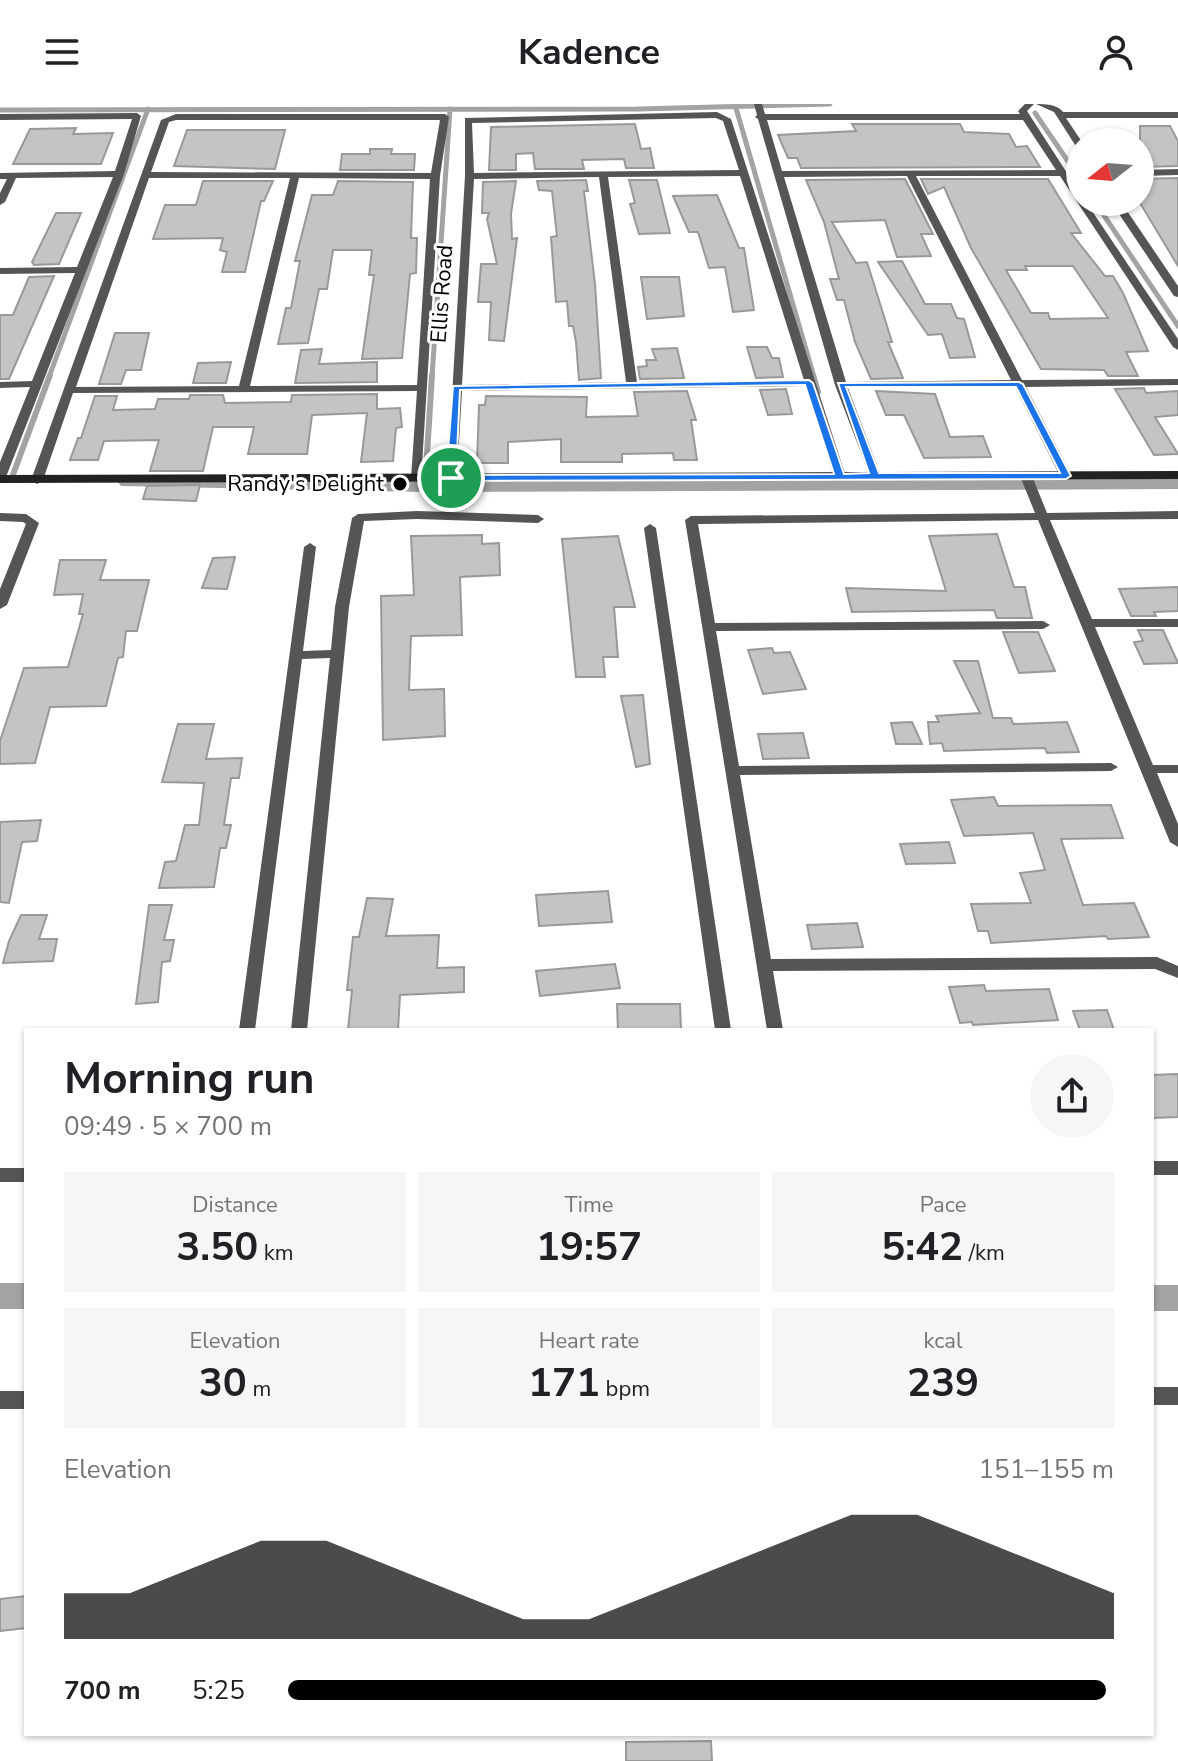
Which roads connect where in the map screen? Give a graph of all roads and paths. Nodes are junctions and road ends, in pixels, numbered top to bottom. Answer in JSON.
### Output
{"nodes":[{"id":1,"x":1030,"y":104,"type":"edge"},
{"id":2,"x":1040,"y":104,"type":"edge"},
{"id":3,"x":759,"y":111,"type":"edge"},
{"id":4,"x":1062,"y":115,"type":"junction"},
{"id":5,"x":1178,"y":115,"type":"edge"},
{"id":6,"x":0,"y":117,"type":"edge"},
{"id":7,"x":1026,"y":117,"type":"junction"},
{"id":8,"x":1070,"y":128,"type":"edge"},
{"id":9,"x":1178,"y":172,"type":"edge"},
{"id":10,"x":742,"y":173,"type":"junction"},
{"id":11,"x":910,"y":173,"type":"junction"},
{"id":12,"x":1062,"y":173,"type":"junction"},
{"id":13,"x":1154,"y":173,"type":"edge"},
{"id":14,"x":119,"y":174,"type":"junction"},
{"id":15,"x":777,"y":174,"type":"junction"},
{"id":16,"x":146,"y":175,"type":"junction"},
{"id":17,"x":295,"y":175,"type":"junction"},
{"id":18,"x":603,"y":175,"type":"junction"},
{"id":19,"x":0,"y":176,"type":"edge"},
{"id":20,"x":13,"y":176,"type":"junction"},
{"id":21,"x":435,"y":176,"type":"junction"},
{"id":22,"x":470,"y":176,"type":"junction"},
{"id":23,"x":1066,"y":179,"type":"edge"},
{"id":24,"x":0,"y":202,"type":"edge"},
{"id":25,"x":1091,"y":216,"type":"edge"},
{"id":26,"x":1125,"y":216,"type":"edge"},
{"id":27,"x":81,"y":270,"type":"junction"},
{"id":28,"x":0,"y":271,"type":"edge"},
{"id":29,"x":1178,"y":294,"type":"edge"},
{"id":30,"x":1178,"y":347,"type":"edge"},
{"id":31,"x":1178,"y":382,"type":"edge"},
{"id":32,"x":809,"y":383,"type":"junction"},
{"id":33,"x":35,"y":384,"type":"junction"},
{"id":34,"x":632,"y":384,"type":"junction"},
{"id":35,"x":1019,"y":384,"type":"junction"},
{"id":36,"x":0,"y":385,"type":"edge"},
{"id":37,"x":841,"y":385,"type":"junction"},
{"id":38,"x":423,"y":388,"type":"junction"},
{"id":39,"x":456,"y":388,"type":"junction"},
{"id":40,"x":244,"y":389,"type":"junction"},
{"id":41,"x":69,"y":390,"type":"junction"},
{"id":42,"x":1178,"y":475,"type":"edge"},
{"id":43,"x":875,"y":476,"type":"junction"},
{"id":44,"x":1066,"y":476,"type":"junction"},
{"id":45,"x":840,"y":477,"type":"junction"},
{"id":46,"x":417,"y":478,"type":"junction"},
{"id":47,"x":451,"y":478,"type":"junction"},
{"id":48,"x":1027,"y":478,"type":"junction"},
{"id":49,"x":1,"y":479,"type":"edge"},
{"id":50,"x":30,"y":480,"type":"junction"},
{"id":51,"x":1040,"y":514,"type":"junction"},
{"id":52,"x":1178,"y":515,"type":"edge"},
{"id":53,"x":0,"y":517,"type":"edge"},
{"id":54,"x":538,"y":519,"type":"dead end"},
{"id":55,"x":650,"y":528,"type":"dead end"},
{"id":56,"x":310,"y":547,"type":"dead end"},
{"id":57,"x":0,"y":605,"type":"edge"},
{"id":58,"x":1086,"y":623,"type":"junction"},
{"id":59,"x":1178,"y":623,"type":"edge"},
{"id":60,"x":1043,"y":625,"type":"dead end"},
{"id":61,"x":709,"y":627,"type":"junction"},
{"id":62,"x":337,"y":654,"type":"junction"},
{"id":63,"x":296,"y":655,"type":"junction"},
{"id":64,"x":1111,"y":767,"type":"dead end"},
{"id":65,"x":1147,"y":769,"type":"junction"},
{"id":66,"x":1178,"y":769,"type":"edge"},
{"id":67,"x":732,"y":771,"type":"junction"},
{"id":68,"x":1178,"y":842,"type":"edge"},
{"id":69,"x":764,"y":965,"type":"junction"},
{"id":70,"x":1178,"y":972,"type":"edge"},
{"id":71,"x":247,"y":1028,"type":"edge"},
{"id":72,"x":299,"y":1028,"type":"edge"},
{"id":73,"x":723,"y":1028,"type":"edge"},
{"id":74,"x":775,"y":1028,"type":"edge"},
{"id":75,"x":1154,"y":1168,"type":"edge"},
{"id":76,"x":1178,"y":1168,"type":"edge"},
{"id":77,"x":0,"y":1175,"type":"edge"},
{"id":78,"x":24,"y":1175,"type":"edge"},
{"id":79,"x":1154,"y":1396,"type":"edge"},
{"id":80,"x":1178,"y":1396,"type":"edge"},
{"id":81,"x":0,"y":1400,"type":"edge"},
{"id":82,"x":24,"y":1400,"type":"edge"}],
"edges":[{"from":1,"to":7,"type":"street"},
{"from":2,"to":4,"type":"street"},
{"from":3,"to":7,"type":"street"},
{"from":3,"to":15,"type":"street"},
{"from":4,"to":5,"type":"street"},
{"from":4,"to":8,"type":"street"},
{"from":6,"to":14,"type":"street"},
{"from":7,"to":12,"type":"street"},
{"from":9,"to":13,"type":"street"},
{"from":10,"to":18,"type":"street"},
{"from":10,"to":22,"type":"street","name":"Ellis Road"},
{"from":10,"to":32,"type":"street"},
{"from":11,"to":12,"type":"street"},
{"from":11,"to":15,"type":"street"},
{"from":11,"to":35,"type":"street"},
{"from":12,"to":23,"type":"street"},
{"from":14,"to":20,"type":"street"},
{"from":14,"to":27,"type":"street"},
{"from":15,"to":37,"type":"street"},
{"from":16,"to":17,"type":"street"},
{"from":16,"to":21,"type":"street"},
{"from":16,"to":41,"type":"street"},
{"from":17,"to":21,"type":"street"},
{"from":17,"to":40,"type":"street"},
{"from":18,"to":22,"type":"street"},
{"from":18,"to":34,"type":"street"},
{"from":19,"to":20,"type":"street"},
{"from":20,"to":24,"type":"street"},
{"from":21,"to":38,"type":"street"},
{"from":22,"to":39,"type":"street","name":"Ellis Road"},
{"from":25,"to":30,"type":"street"},
{"from":26,"to":29,"type":"street"},
{"from":27,"to":28,"type":"street"},
{"from":27,"to":33,"type":"street"},
{"from":31,"to":35,"type":"street"},
{"from":32,"to":34,"type":"street"},
{"from":32,"to":45,"type":"street"},
{"from":33,"to":36,"type":"street"},
{"from":33,"to":49,"type":"street"},
{"from":34,"to":39,"type":"street"},
{"from":35,"to":37,"type":"street"},
{"from":35,"to":44,"type":"street"},
{"from":37,"to":43,"type":"street"},
{"from":38,"to":40,"type":"street"},
{"from":38,"to":46,"type":"street"},
{"from":39,"to":47,"type":"street","name":"Ellis Road"},
{"from":40,"to":41,"type":"street"},
{"from":41,"to":50,"type":"street"},
{"from":42,"to":44,"type":"street"},
{"from":43,"to":45,"type":"street"},
{"from":43,"to":48,"type":"street"},
{"from":44,"to":48,"type":"street"},
{"from":45,"to":47,"type":"street"},
{"from":46,"to":47,"type":"street"},
{"from":46,"to":50,"type":"street"},
{"from":48,"to":51,"type":"street"},
{"from":49,"to":50,"type":"street"},
{"from":51,"to":52,"type":"street"},
{"from":51,"to":58,"type":"street"},
{"from":51,"to":61,"type":"street"},
{"from":53,"to":57,"type":"street"},
{"from":54,"to":62,"type":"street"},
{"from":55,"to":73,"type":"street"},
{"from":56,"to":63,"type":"street"},
{"from":58,"to":59,"type":"street"},
{"from":58,"to":65,"type":"street"},
{"from":60,"to":61,"type":"street"},
{"from":61,"to":67,"type":"street"},
{"from":62,"to":63,"type":"street"},
{"from":62,"to":72,"type":"street"},
{"from":63,"to":71,"type":"street"},
{"from":64,"to":67,"type":"street"},
{"from":65,"to":66,"type":"street"},
{"from":65,"to":68,"type":"street"},
{"from":67,"to":69,"type":"street"},
{"from":69,"to":70,"type":"street"},
{"from":69,"to":74,"type":"street"},
{"from":75,"to":76,"type":"street"},
{"from":77,"to":78,"type":"street"},
{"from":79,"to":80,"type":"street"},
{"from":81,"to":82,"type":"street"}]}
